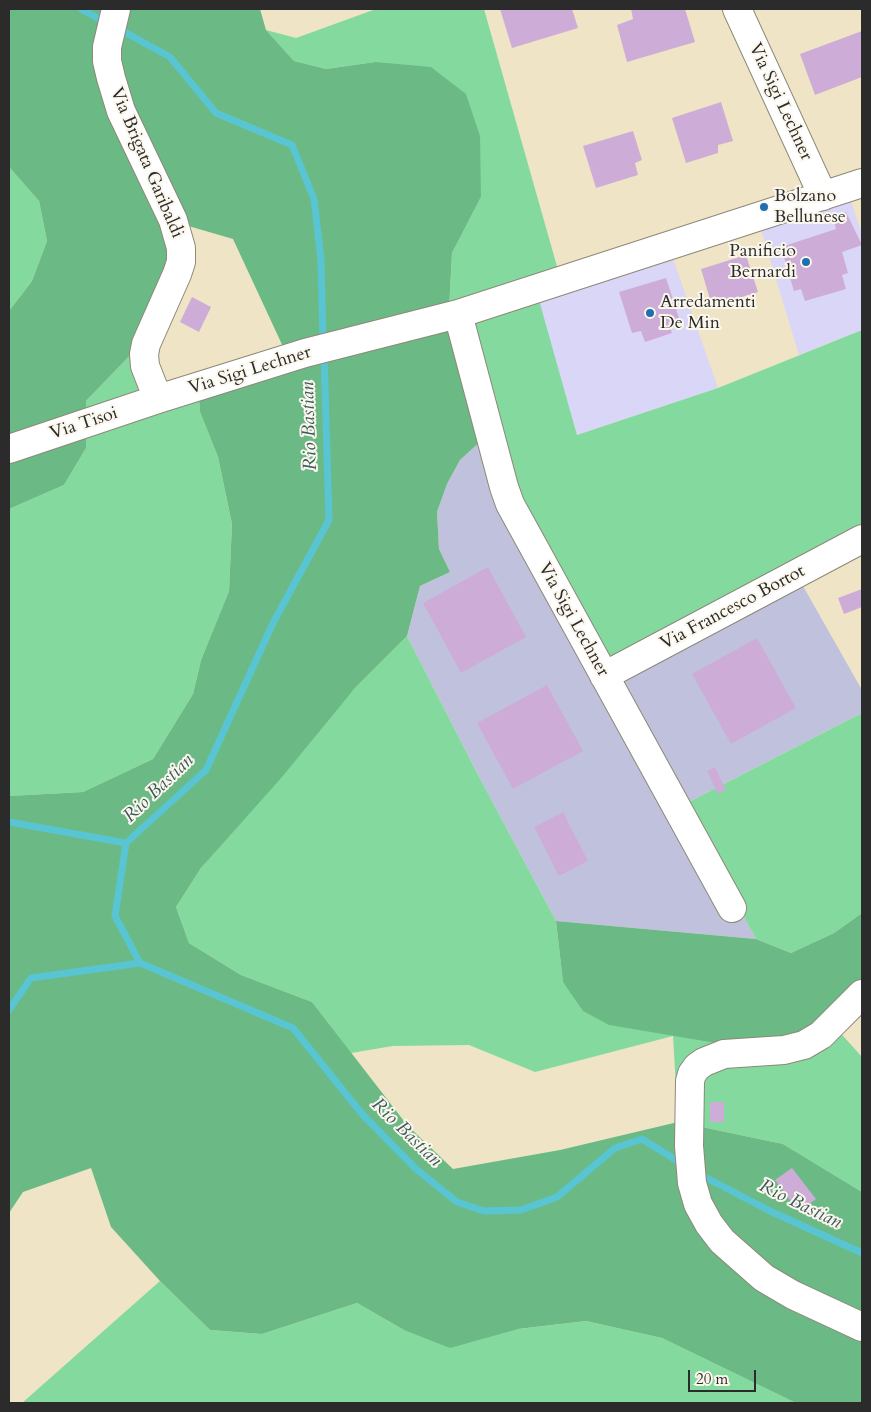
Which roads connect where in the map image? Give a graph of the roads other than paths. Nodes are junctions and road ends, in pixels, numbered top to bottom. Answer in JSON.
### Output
{"nodes":[{"id":1,"x":116,"y":9,"type":"edge"},
{"id":2,"x":737,"y":9,"type":"edge"},
{"id":3,"x":862,"y":183,"type":"edge"},
{"id":4,"x":823,"y":196,"type":"junction"},
{"id":5,"x":458,"y":314,"type":"junction"},
{"id":6,"x":158,"y":399,"type":"junction"},
{"id":7,"x":9,"y":449,"type":"edge"},
{"id":8,"x":862,"y":539,"type":"edge"},
{"id":9,"x":604,"y":676,"type":"junction"},
{"id":10,"x":732,"y":908,"type":"dead end"},
{"id":11,"x":862,"y":994,"type":"edge"},
{"id":12,"x":862,"y":1327,"type":"edge"}],
"edges":[{"from":1,"to":6,"type":"street","name":"Via Brigata Garibaldi"},
{"from":2,"to":4,"type":"street","name":"Via Sigi Lechner"},
{"from":3,"to":4,"type":"street","name":"Via Sigi Lechner"},
{"from":4,"to":5,"type":"street","name":"Via Sigi Lechner"},
{"from":5,"to":6,"type":"street","name":"Via Sigi Lechner"},
{"from":5,"to":9,"type":"street","name":"Via Sigi Lechner"},
{"from":6,"to":7,"type":"street","name":"Via Tisoi"},
{"from":8,"to":9,"type":"street","name":"Via Francesco Bortot"},
{"from":9,"to":10,"type":"street","name":"Via Sigi Lechner"},
{"from":11,"to":12,"type":"street"}]}
